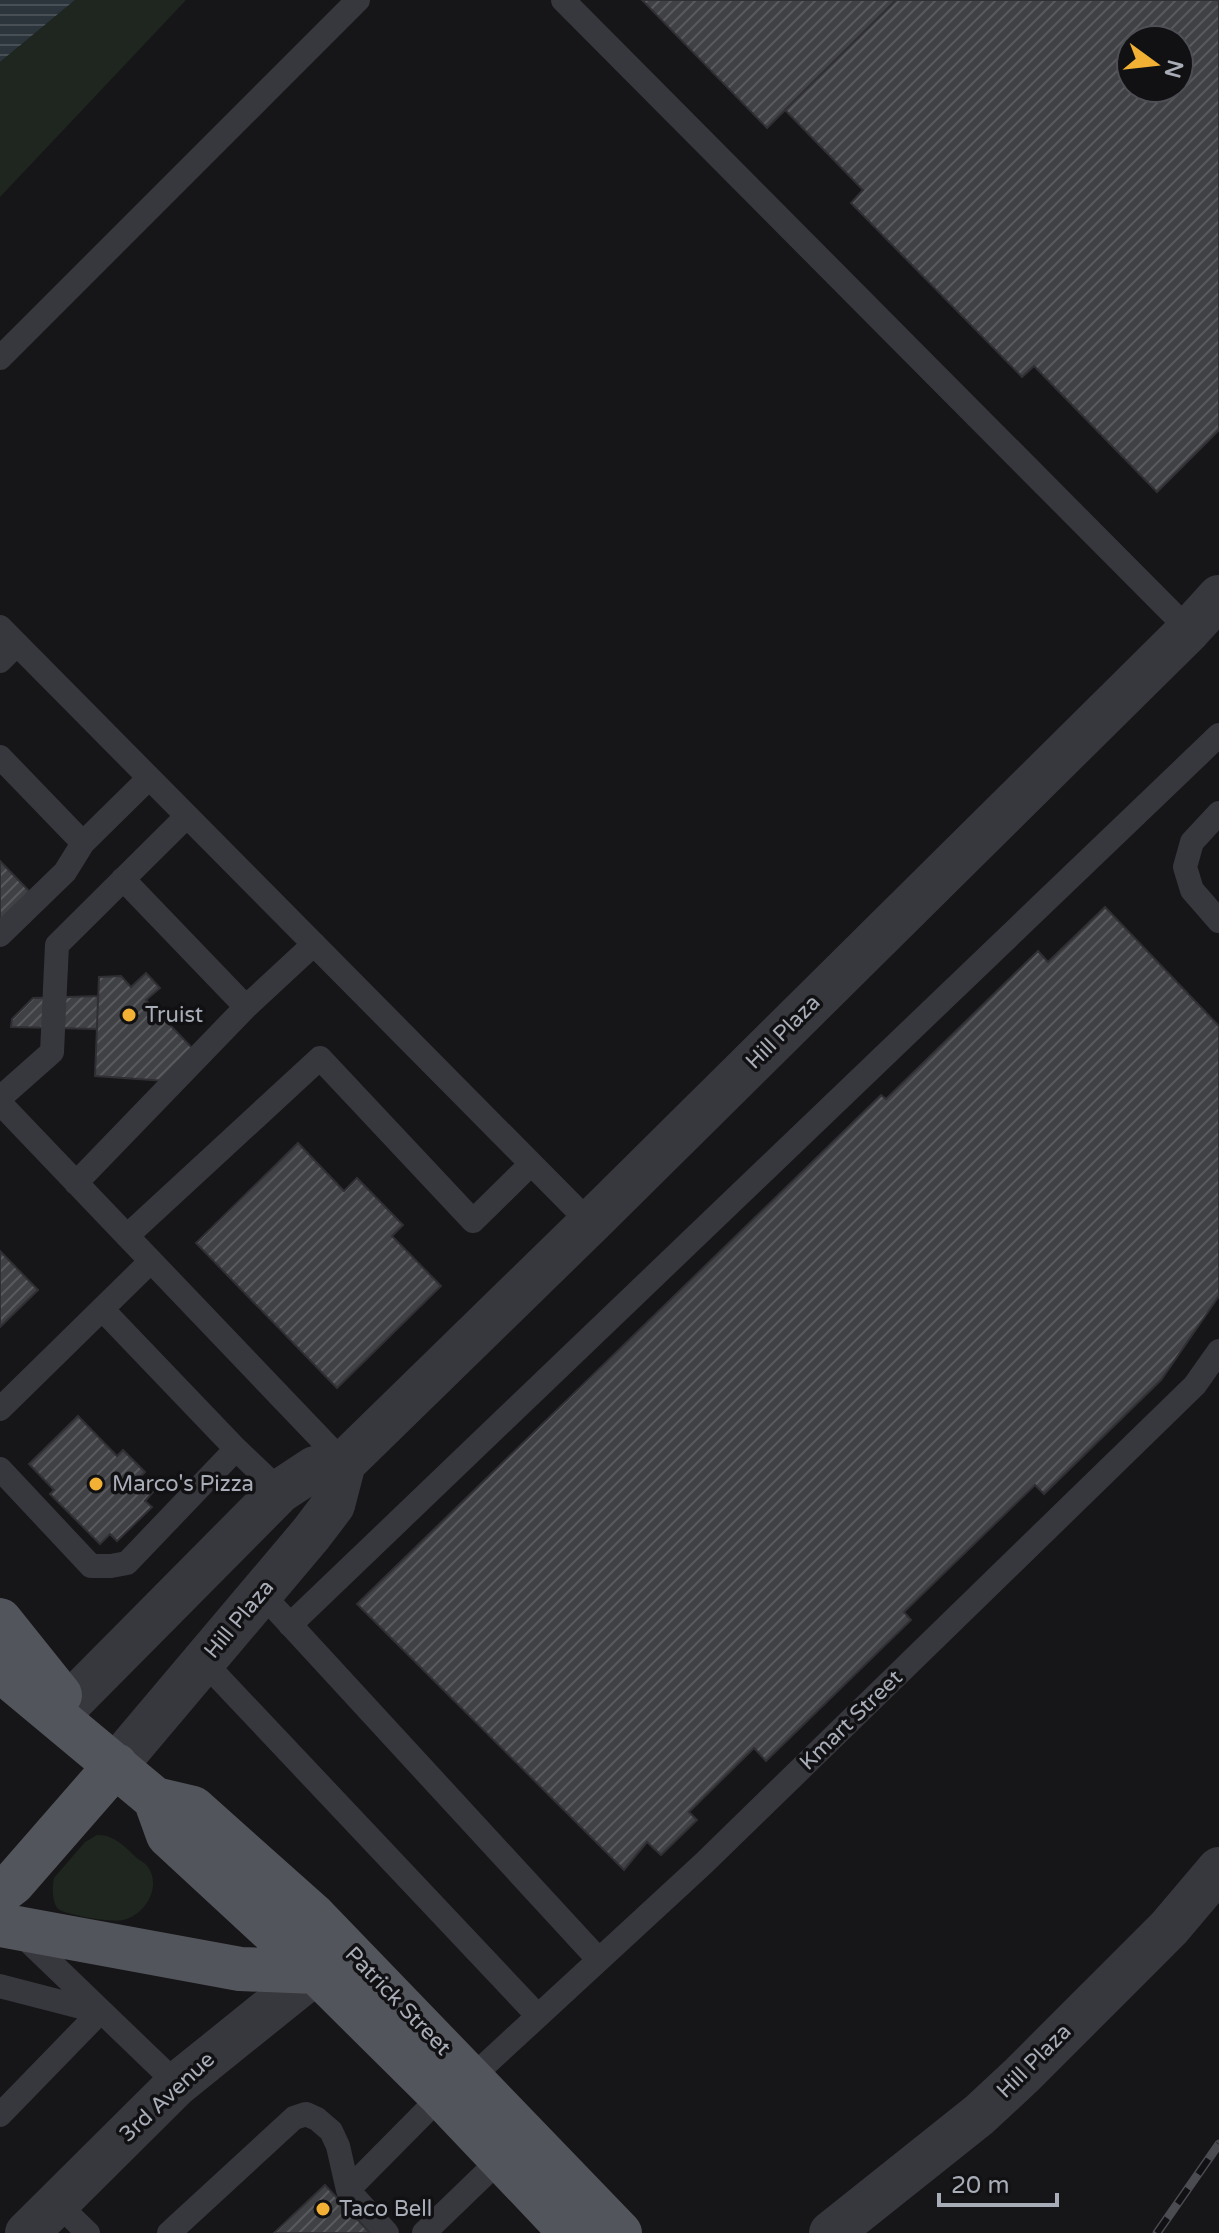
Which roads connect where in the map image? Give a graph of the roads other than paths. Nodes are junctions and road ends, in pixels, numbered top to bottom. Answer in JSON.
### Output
{"nodes":[{"id":1,"x":358,"y":0,"type":"edge"},
{"id":2,"x":563,"y":0,"type":"edge"},
{"id":3,"x":0,"y":358,"type":"edge"},
{"id":4,"x":1219,"y":597,"type":"edge"},
{"id":5,"x":1189,"y":630,"type":"junction"},
{"id":6,"x":6,"y":644,"type":"edge"},
{"id":7,"x":1219,"y":735,"type":"edge"},
{"id":8,"x":0,"y":757,"type":"edge"},
{"id":9,"x":149,"y":778,"type":"junction"},
{"id":10,"x":1219,"y":813,"type":"edge"},
{"id":11,"x":187,"y":816,"type":"junction"},
{"id":12,"x":83,"y":843,"type":"junction"},
{"id":13,"x":123,"y":879,"type":"junction"},
{"id":14,"x":1219,"y":921,"type":"edge"},
{"id":15,"x":0,"y":935,"type":"edge"},
{"id":16,"x":314,"y":944,"type":"junction"},
{"id":17,"x":246,"y":1007,"type":"junction"},
{"id":18,"x":0,"y":1101,"type":"edge"},
{"id":19,"x":531,"y":1164,"type":"junction"},
{"id":20,"x":76,"y":1183,"type":"junction"},
{"id":21,"x":590,"y":1223,"type":"junction"},
{"id":22,"x":127,"y":1236,"type":"junction"},
{"id":23,"x":151,"y":1261,"type":"junction"},
{"id":24,"x":102,"y":1309,"type":"junction"},
{"id":25,"x":1219,"y":1351,"type":"edge"},
{"id":26,"x":0,"y":1409,"type":"edge"},
{"id":27,"x":236,"y":1449,"type":"junction"},
{"id":28,"x":344,"y":1463,"type":"junction"},
{"id":29,"x":0,"y":1469,"type":"edge"},
{"id":30,"x":280,"y":1491,"type":"junction"},
{"id":31,"x":261,"y":1593,"type":"junction"},
{"id":32,"x":0,"y":1620,"type":"edge"},
{"id":33,"x":290,"y":1625,"type":"junction"},
{"id":34,"x":204,"y":1662,"type":"junction"},
{"id":35,"x":0,"y":1670,"type":"edge"},
{"id":36,"x":63,"y":1711,"type":"junction"},
{"id":37,"x":116,"y":1765,"type":"junction"},
{"id":38,"x":155,"y":1799,"type":"junction"},
{"id":39,"x":1219,"y":1869,"type":"edge"},
{"id":40,"x":5,"y":1916,"type":"edge"},
{"id":41,"x":599,"y":1960,"type":"junction"},
{"id":42,"x":316,"y":1972,"type":"junction"},
{"id":43,"x":0,"y":1986,"type":"edge"},
{"id":44,"x":100,"y":2012,"type":"junction"},
{"id":45,"x":538,"y":2016,"type":"junction"},
{"id":46,"x":177,"y":2084,"type":"junction"},
{"id":47,"x":457,"y":2087,"type":"junction"},
{"id":48,"x":0,"y":2115,"type":"edge"},
{"id":49,"x":502,"y":2160,"type":"junction"},
{"id":50,"x":348,"y":2190,"type":"junction"},
{"id":51,"x":42,"y":2218,"type":"edge"},
{"id":52,"x":88,"y":2233,"type":"edge"},
{"id":53,"x":169,"y":2233,"type":"edge"},
{"id":54,"x":387,"y":2233,"type":"edge"},
{"id":55,"x":424,"y":2233,"type":"edge"},
{"id":56,"x":571,"y":2233,"type":"edge"},
{"id":57,"x":620,"y":2233,"type":"edge"},
{"id":58,"x":831,"y":2233,"type":"edge"}],
"edges":[{"from":1,"to":3,"type":"lane"},
{"from":2,"to":5,"type":"lane"},
{"from":4,"to":5,"type":"street","name":"Hill Plaza"},
{"from":5,"to":21,"type":"street","name":"Hill Plaza"},
{"from":6,"to":9,"type":"lane"},
{"from":7,"to":33,"type":"lane"},
{"from":8,"to":12,"type":"lane"},
{"from":9,"to":11,"type":"lane"},
{"from":9,"to":12,"type":"lane"},
{"from":10,"to":14,"type":"lane"},
{"from":11,"to":13,"type":"lane"},
{"from":11,"to":16,"type":"lane"},
{"from":12,"to":15,"type":"lane"},
{"from":13,"to":17,"type":"lane"},
{"from":13,"to":18,"type":"lane"},
{"from":16,"to":17,"type":"lane"},
{"from":16,"to":19,"type":"lane"},
{"from":17,"to":20,"type":"lane"},
{"from":18,"to":20,"type":"lane"},
{"from":19,"to":21,"type":"lane"},
{"from":19,"to":22,"type":"lane"},
{"from":20,"to":22,"type":"lane"},
{"from":21,"to":28,"type":"street","name":"Hill Plaza"},
{"from":22,"to":23,"type":"lane"},
{"from":23,"to":24,"type":"lane"},
{"from":23,"to":28,"type":"lane"},
{"from":24,"to":26,"type":"lane"},
{"from":24,"to":27,"type":"lane"},
{"from":25,"to":41,"type":"lane","name":"Kmart Street"},
{"from":27,"to":29,"type":"lane"},
{"from":27,"to":30,"type":"lane"},
{"from":28,"to":30,"type":"street","name":"Hill Plaza"},
{"from":28,"to":31,"type":"street","name":"Hill Plaza"},
{"from":30,"to":36,"type":"street","name":"Hill Plaza"},
{"from":31,"to":33,"type":"lane"},
{"from":31,"to":34,"type":"street","name":"Hill Plaza"},
{"from":32,"to":36,"type":"main road"},
{"from":33,"to":41,"type":"lane"},
{"from":34,"to":37,"type":"street","name":"Hill Plaza"},
{"from":34,"to":45,"type":"lane"},
{"from":35,"to":36,"type":"main road"},
{"from":36,"to":37,"type":"main road","name":"Patrick Street"},
{"from":37,"to":38,"type":"main road","name":"Patrick Street"},
{"from":37,"to":40,"type":"main road"},
{"from":38,"to":42,"type":"main road","name":"Patrick Street"},
{"from":38,"to":47,"type":"main road","name":"Patrick Street"},
{"from":39,"to":58,"type":"street","name":"Hill Plaza"},
{"from":40,"to":42,"type":"main road"},
{"from":40,"to":44,"type":"lane"},
{"from":41,"to":45,"type":"lane","name":"Kmart Street"},
{"from":42,"to":46,"type":"street","name":"3rd Avenue"},
{"from":42,"to":47,"type":"main road","name":"Patrick Street"},
{"from":43,"to":44,"type":"lane"},
{"from":44,"to":46,"type":"lane"},
{"from":44,"to":48,"type":"lane"},
{"from":45,"to":47,"type":"lane","name":"Kmart Street"},
{"from":46,"to":51,"type":"street","name":"3rd Avenue"},
{"from":47,"to":49,"type":"main road","name":"Patrick Street"},
{"from":47,"to":50,"type":"lane","name":"Kmart Street"},
{"from":47,"to":57,"type":"main road","name":"Patrick Street"},
{"from":49,"to":55,"type":"lane"},
{"from":49,"to":56,"type":"main road","name":"Patrick Street"},
{"from":50,"to":53,"type":"lane"},
{"from":50,"to":54,"type":"lane"},
{"from":51,"to":52,"type":"lane"}]}
